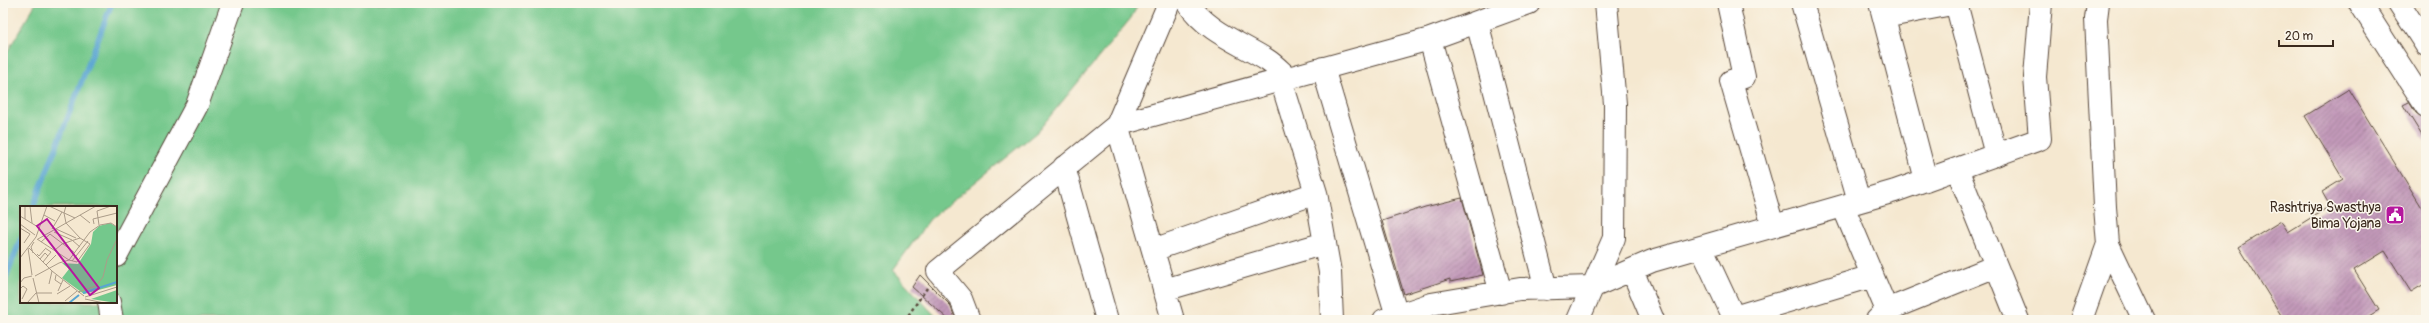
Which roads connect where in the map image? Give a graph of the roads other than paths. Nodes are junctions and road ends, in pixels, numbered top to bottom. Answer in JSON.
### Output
{"nodes":[{"id":1,"x":233,"y":3,"type":"edge"},
{"id":2,"x":1169,"y":3,"type":"edge"},
{"id":3,"x":1188,"y":3,"type":"edge"},
{"id":4,"x":1529,"y":3,"type":"edge"},
{"id":5,"x":1606,"y":3,"type":"edge"},
{"id":6,"x":1728,"y":3,"type":"edge"},
{"id":7,"x":1802,"y":3,"type":"edge"},
{"id":8,"x":1957,"y":3,"type":"edge"},
{"id":9,"x":2041,"y":3,"type":"edge"},
{"id":10,"x":2098,"y":3,"type":"edge"},
{"id":11,"x":2360,"y":3,"type":"edge"},
{"id":12,"x":2399,"y":3,"type":"edge"},
{"id":13,"x":1882,"y":10,"type":"edge"},
{"id":14,"x":1477,"y":22,"type":"junction"},
{"id":15,"x":1430,"y":39,"type":"junction"},
{"id":16,"x":2426,"y":45,"type":"edge"},
{"id":17,"x":1323,"y":68,"type":"junction"},
{"id":18,"x":1284,"y":79,"type":"junction"},
{"id":19,"x":2426,"y":106,"type":"edge"},
{"id":20,"x":1117,"y":125,"type":"junction"},
{"id":21,"x":1996,"y":155,"type":"junction"},
{"id":22,"x":1064,"y":167,"type":"junction"},
{"id":23,"x":1957,"y":168,"type":"junction"},
{"id":24,"x":1926,"y":180,"type":"junction"},
{"id":25,"x":1316,"y":193,"type":"junction"},
{"id":26,"x":1851,"y":204,"type":"junction"},
{"id":27,"x":1773,"y":226,"type":"junction"},
{"id":28,"x":1325,"y":243,"type":"junction"},
{"id":29,"x":2108,"y":244,"type":"junction"},
{"id":30,"x":1701,"y":247,"type":"junction"},
{"id":31,"x":1153,"y":250,"type":"junction"},
{"id":32,"x":117,"y":254,"type":"edge"},
{"id":33,"x":1996,"y":266,"type":"junction"},
{"id":34,"x":1632,"y":270,"type":"junction"},
{"id":35,"x":1872,"y":276,"type":"junction"},
{"id":36,"x":1592,"y":287,"type":"junction"},
{"id":37,"x":1546,"y":288,"type":"junction"},
{"id":38,"x":1164,"y":290,"type":"junction"},
{"id":39,"x":1501,"y":293,"type":"junction"},
{"id":40,"x":109,"y":303,"type":"edge"},
{"id":41,"x":1885,"y":317,"type":"edge"},
{"id":42,"x":1390,"y":318,"type":"edge"},
{"id":43,"x":1734,"y":318,"type":"edge"},
{"id":44,"x":112,"y":320,"type":"edge"},
{"id":45,"x":969,"y":320,"type":"edge"},
{"id":46,"x":1107,"y":320,"type":"edge"},
{"id":47,"x":1173,"y":320,"type":"edge"},
{"id":48,"x":1332,"y":320,"type":"edge"},
{"id":49,"x":1578,"y":320,"type":"edge"},
{"id":50,"x":1653,"y":320,"type":"edge"},
{"id":51,"x":2018,"y":320,"type":"edge"},
{"id":52,"x":2081,"y":320,"type":"edge"},
{"id":53,"x":2144,"y":320,"type":"edge"}],
"edges":[{"from":1,"to":32,"type":"street"},
{"from":2,"to":20,"type":"street"},
{"from":3,"to":18,"type":"street"},
{"from":4,"to":14,"type":"street"},
{"from":5,"to":36,"type":"street"},
{"from":6,"to":27,"type":"street"},
{"from":7,"to":26,"type":"street"},
{"from":8,"to":13,"type":"street"},
{"from":8,"to":21,"type":"street"},
{"from":9,"to":21,"type":"street"},
{"from":10,"to":29,"type":"street"},
{"from":11,"to":19,"type":"street"},
{"from":12,"to":16,"type":"street"},
{"from":13,"to":24,"type":"street"},
{"from":14,"to":15,"type":"street"},
{"from":14,"to":37,"type":"street"},
{"from":15,"to":17,"type":"street"},
{"from":15,"to":39,"type":"street"},
{"from":17,"to":18,"type":"street"},
{"from":17,"to":42,"type":"street"},
{"from":18,"to":20,"type":"street"},
{"from":18,"to":25,"type":"street"},
{"from":20,"to":22,"type":"street"},
{"from":20,"to":31,"type":"street"},
{"from":21,"to":23,"type":"street"},
{"from":22,"to":45,"type":"street"},
{"from":22,"to":46,"type":"street"},
{"from":23,"to":24,"type":"street"},
{"from":23,"to":33,"type":"street"},
{"from":24,"to":26,"type":"street"},
{"from":25,"to":28,"type":"street"},
{"from":25,"to":31,"type":"street"},
{"from":26,"to":27,"type":"street"},
{"from":26,"to":35,"type":"street"},
{"from":27,"to":30,"type":"street"},
{"from":28,"to":38,"type":"street"},
{"from":28,"to":48,"type":"street"},
{"from":29,"to":52,"type":"street"},
{"from":29,"to":53,"type":"street"},
{"from":30,"to":34,"type":"street"},
{"from":30,"to":43,"type":"street"},
{"from":31,"to":38,"type":"street"},
{"from":33,"to":41,"type":"street"},
{"from":33,"to":51,"type":"street"},
{"from":34,"to":36,"type":"street"},
{"from":34,"to":50,"type":"street"},
{"from":35,"to":41,"type":"street"},
{"from":35,"to":43,"type":"street"},
{"from":36,"to":37,"type":"street"},
{"from":36,"to":49,"type":"street"},
{"from":37,"to":39,"type":"street"},
{"from":38,"to":47,"type":"street"},
{"from":39,"to":42,"type":"street"},
{"from":40,"to":44,"type":"street"}]}
